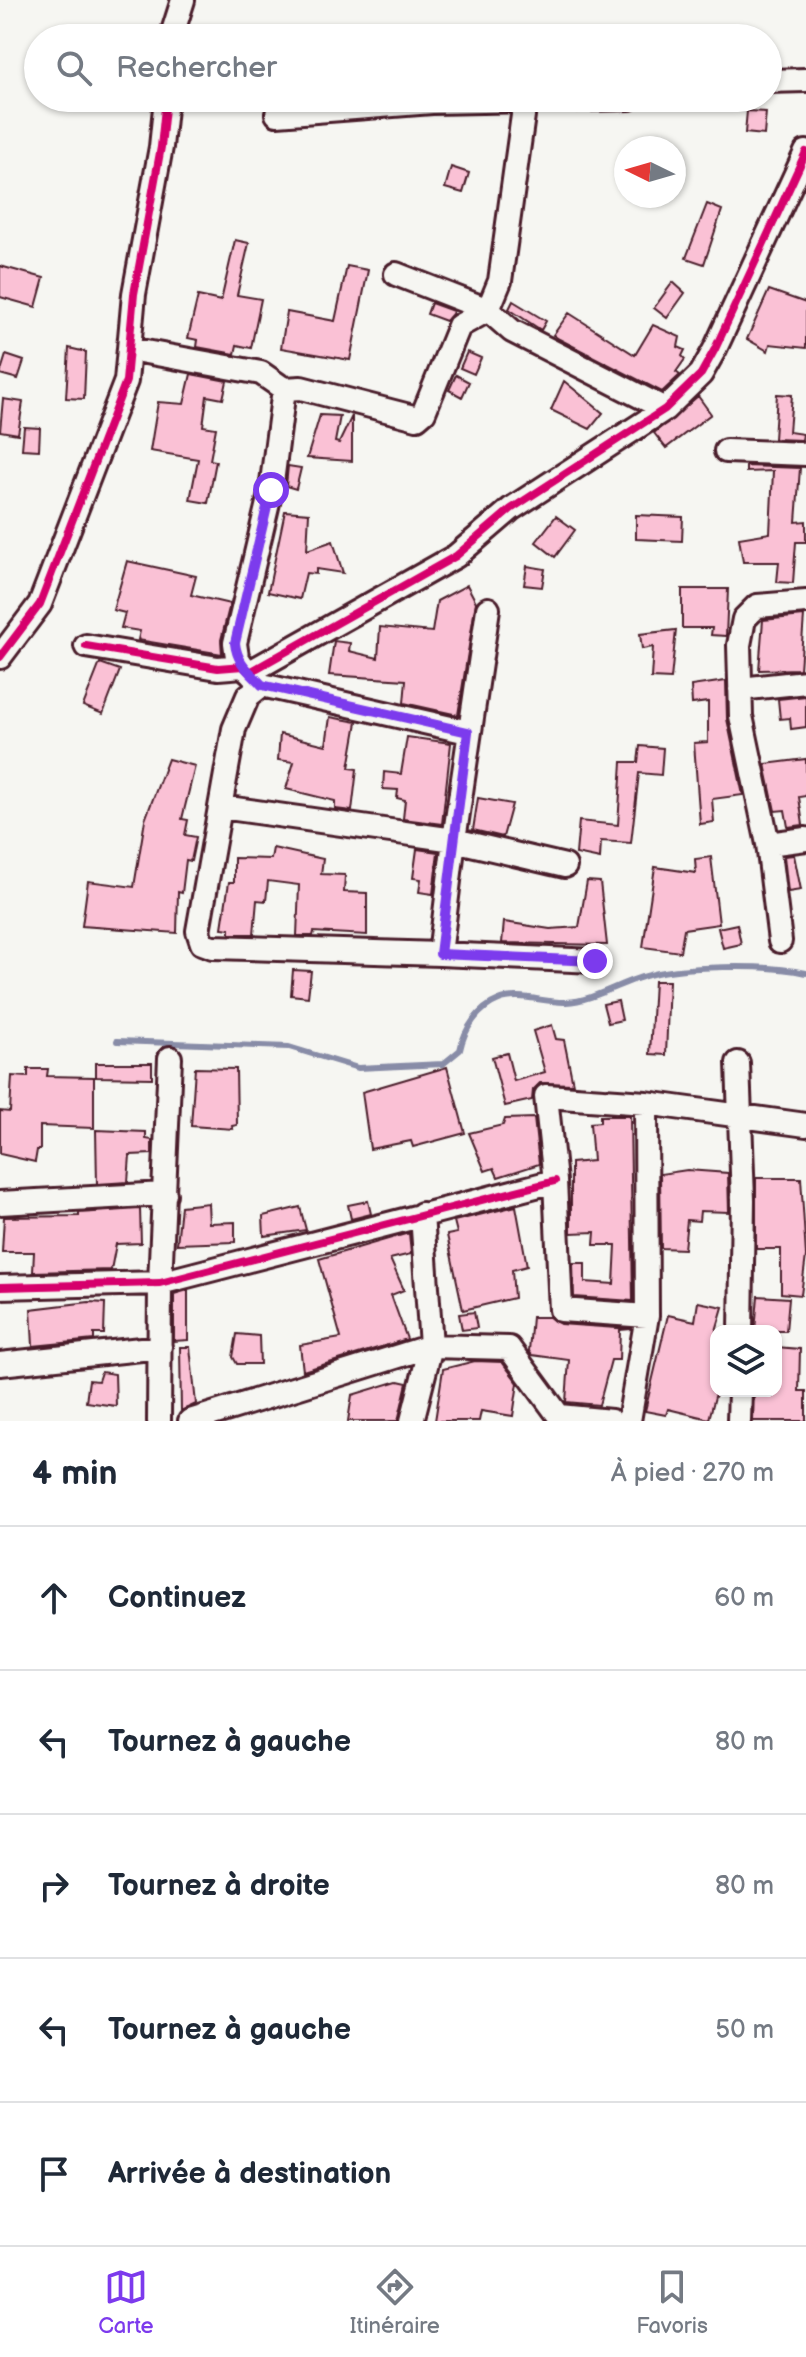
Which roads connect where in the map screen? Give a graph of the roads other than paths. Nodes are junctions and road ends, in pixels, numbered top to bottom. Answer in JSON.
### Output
{"nodes":[{"id":1,"x":183,"y":0,"type":"edge"},
{"id":2,"x":175,"y":24,"type":"edge"},
{"id":3,"x":806,"y":80,"type":"edge"},
{"id":4,"x":782,"y":81,"type":"edge"},
{"id":5,"x":165,"y":112,"type":"edge"},
{"id":6,"x":303,"y":112,"type":"edge"},
{"id":7,"x":523,"y":112,"type":"edge"},
{"id":8,"x":277,"y":114,"type":"dead end"},
{"id":9,"x":806,"y":152,"type":"edge"},
{"id":10,"x":396,"y":274,"type":"dead end"},
{"id":11,"x":488,"y":310,"type":"junction"},
{"id":12,"x":129,"y":349,"type":"junction"},
{"id":13,"x":284,"y":389,"type":"junction"},
{"id":14,"x":665,"y":409,"type":"junction"},
{"id":15,"x":726,"y":451,"type":"dead end"},
{"id":16,"x":806,"y":454,"type":"edge"},
{"id":17,"x":806,"y":602,"type":"edge"},
{"id":18,"x":488,"y":609,"type":"dead end"},
{"id":19,"x":86,"y":646,"type":"dead end"},
{"id":20,"x":0,"y":657,"type":"edge"},
{"id":21,"x":252,"y":674,"type":"junction"},
{"id":22,"x":806,"y":682,"type":"edge"},
{"id":23,"x":740,"y":689,"type":"junction"},
{"id":24,"x":468,"y":732,"type":"junction"},
{"id":25,"x":221,"y":807,"type":"junction"},
{"id":26,"x":806,"y":839,"type":"edge"},
{"id":27,"x":454,"y":840,"type":"junction"},
{"id":28,"x":768,"y":844,"type":"junction"},
{"id":29,"x":565,"y":866,"type":"dead end"},
{"id":30,"x":780,"y":941,"type":"dead end"},
{"id":31,"x":440,"y":954,"type":"junction"},
{"id":32,"x":595,"y":961,"type":"dead end"},
{"id":33,"x":170,"y":1058,"type":"dead end"},
{"id":34,"x":738,"y":1063,"type":"dead end"},
{"id":35,"x":646,"y":1103,"type":"junction"},
{"id":36,"x":740,"y":1114,"type":"junction"},
{"id":37,"x":806,"y":1125,"type":"edge"},
{"id":38,"x":555,"y":1181,"type":"junction"},
{"id":39,"x":165,"y":1194,"type":"junction"},
{"id":40,"x":0,"y":1203,"type":"edge"},
{"id":41,"x":422,"y":1214,"type":"junction"},
{"id":42,"x":160,"y":1283,"type":"junction"},
{"id":43,"x":0,"y":1287,"type":"edge"},
{"id":44,"x":647,"y":1316,"type":"junction"},
{"id":45,"x":741,"y":1325,"type":"edge"},
{"id":46,"x":431,"y":1346,"type":"junction"},
{"id":47,"x":160,"y":1347,"type":"junction"},
{"id":48,"x":0,"y":1364,"type":"edge"},
{"id":49,"x":740,"y":1397,"type":"edge"},
{"id":50,"x":159,"y":1421,"type":"edge"},
{"id":51,"x":190,"y":1421,"type":"edge"},
{"id":52,"x":412,"y":1421,"type":"edge"},
{"id":53,"x":611,"y":1421,"type":"edge"},
{"id":54,"x":629,"y":1421,"type":"edge"},
{"id":55,"x":739,"y":1421,"type":"edge"}],
"edges":[{"from":1,"to":2,"type":"street"},
{"from":3,"to":4,"type":"street"},
{"from":5,"to":12,"type":"street"},
{"from":6,"to":8,"type":"street"},
{"from":7,"to":11,"type":"street"},
{"from":9,"to":14,"type":"street"},
{"from":10,"to":11,"type":"street"},
{"from":11,"to":13,"type":"street"},
{"from":11,"to":14,"type":"street"},
{"from":12,"to":13,"type":"street"},
{"from":12,"to":20,"type":"street"},
{"from":13,"to":21,"type":"street"},
{"from":14,"to":21,"type":"street"},
{"from":15,"to":16,"type":"street"},
{"from":17,"to":23,"type":"street"},
{"from":18,"to":24,"type":"street"},
{"from":19,"to":21,"type":"street"},
{"from":21,"to":24,"type":"street"},
{"from":21,"to":25,"type":"street"},
{"from":22,"to":23,"type":"street"},
{"from":23,"to":28,"type":"street"},
{"from":24,"to":27,"type":"street"},
{"from":25,"to":27,"type":"street"},
{"from":25,"to":31,"type":"street"},
{"from":26,"to":28,"type":"street"},
{"from":27,"to":29,"type":"street"},
{"from":27,"to":31,"type":"street"},
{"from":28,"to":30,"type":"street"},
{"from":31,"to":32,"type":"street"},
{"from":33,"to":39,"type":"street"},
{"from":34,"to":36,"type":"street"},
{"from":35,"to":36,"type":"street"},
{"from":35,"to":38,"type":"street"},
{"from":35,"to":44,"type":"street"},
{"from":36,"to":37,"type":"street"},
{"from":36,"to":45,"type":"street"},
{"from":38,"to":41,"type":"street"},
{"from":38,"to":44,"type":"street"},
{"from":39,"to":40,"type":"street"},
{"from":39,"to":42,"type":"street"},
{"from":41,"to":42,"type":"street"},
{"from":41,"to":46,"type":"street"},
{"from":42,"to":43,"type":"street"},
{"from":42,"to":47,"type":"street"},
{"from":44,"to":54,"type":"street"},
{"from":46,"to":51,"type":"street"},
{"from":46,"to":52,"type":"street"},
{"from":46,"to":53,"type":"street"},
{"from":47,"to":48,"type":"street"},
{"from":47,"to":50,"type":"street"},
{"from":49,"to":55,"type":"street"}]}
